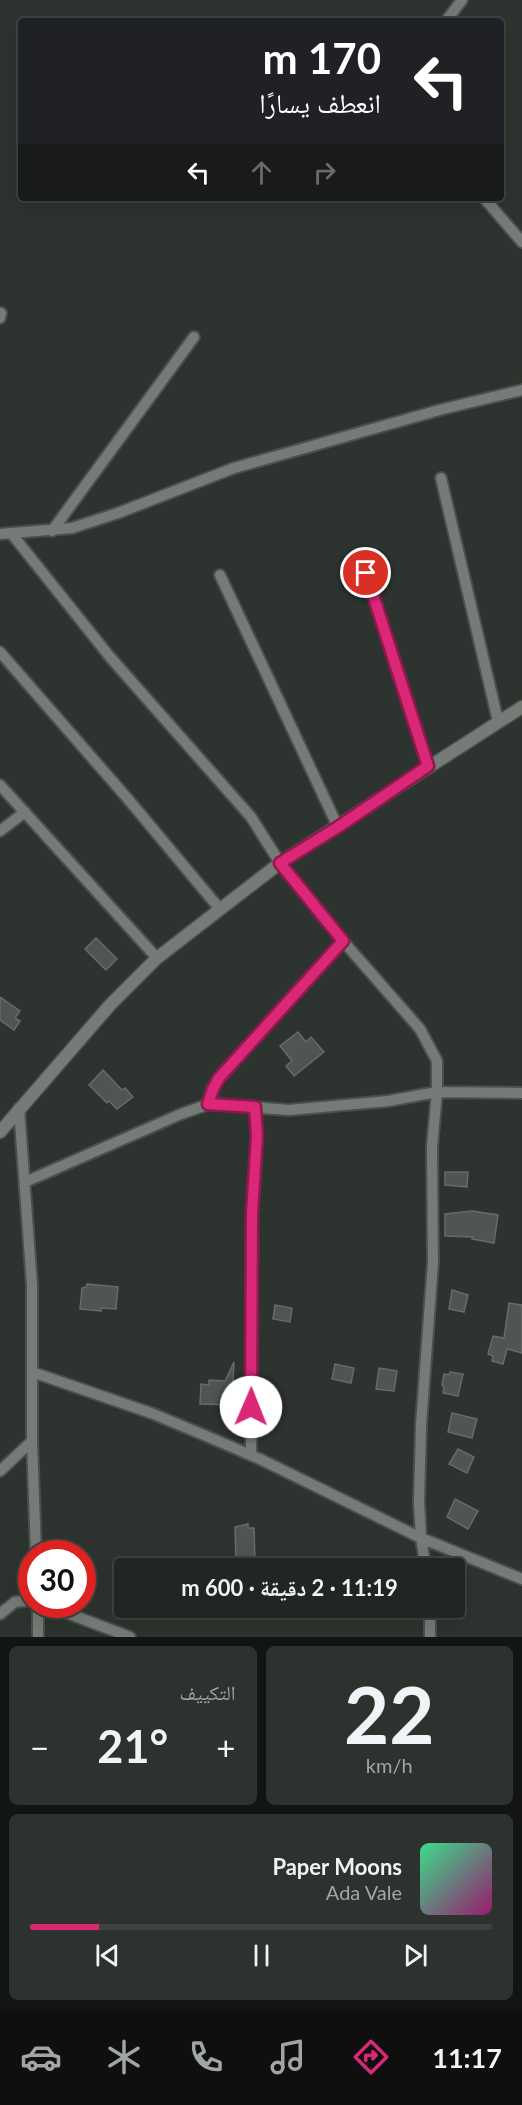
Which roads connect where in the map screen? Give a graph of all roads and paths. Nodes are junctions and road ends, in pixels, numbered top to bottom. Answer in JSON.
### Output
{"nodes":[{"id":1,"x":462,"y":0,"type":"edge"},
{"id":2,"x":448,"y":18,"type":"edge"},
{"id":3,"x":487,"y":201,"type":"edge"},
{"id":4,"x":522,"y":242,"type":"edge"},
{"id":5,"x":194,"y":337,"type":"dead end"},
{"id":6,"x":522,"y":390,"type":"edge"},
{"id":7,"x":441,"y":478,"type":"dead end"},
{"id":8,"x":52,"y":531,"type":"junction"},
{"id":9,"x":6,"y":533,"type":"edge"},
{"id":10,"x":360,"y":554,"type":"dead end"},
{"id":11,"x":220,"y":575,"type":"dead end"},
{"id":12,"x":0,"y":652,"type":"edge"},
{"id":13,"x":522,"y":707,"type":"edge"},
{"id":14,"x":498,"y":721,"type":"junction"},
{"id":15,"x":428,"y":766,"type":"junction"},
{"id":16,"x":0,"y":785,"type":"edge"},
{"id":17,"x":25,"y":812,"type":"junction"},
{"id":18,"x":338,"y":827,"type":"junction"},
{"id":19,"x":0,"y":831,"type":"edge"},
{"id":20,"x":280,"y":863,"type":"junction"},
{"id":21,"x":219,"y":908,"type":"junction"},
{"id":22,"x":343,"y":941,"type":"junction"},
{"id":23,"x":157,"y":958,"type":"junction"},
{"id":24,"x":437,"y":1092,"type":"junction"},
{"id":25,"x":522,"y":1093,"type":"edge"},
{"id":26,"x":208,"y":1104,"type":"junction"},
{"id":27,"x":255,"y":1107,"type":"junction"},
{"id":28,"x":19,"y":1108,"type":"junction"},
{"id":29,"x":0,"y":1132,"type":"edge"},
{"id":30,"x":25,"y":1182,"type":"junction"},
{"id":31,"x":32,"y":1372,"type":"junction"},
{"id":32,"x":32,"y":1441,"type":"junction"},
{"id":33,"x":251,"y":1455,"type":"junction"},
{"id":34,"x":0,"y":1471,"type":"edge"},
{"id":35,"x":421,"y":1538,"type":"junction"},
{"id":36,"x":36,"y":1540,"type":"edge"},
{"id":37,"x":424,"y":1558,"type":"edge"},
{"id":38,"x":522,"y":1579,"type":"edge"},
{"id":39,"x":18,"y":1602,"type":"edge"},
{"id":40,"x":0,"y":1614,"type":"edge"},
{"id":41,"x":38,"y":1618,"type":"edge"},
{"id":42,"x":80,"y":1618,"type":"edge"},
{"id":43,"x":430,"y":1618,"type":"edge"},
{"id":44,"x":38,"y":1637,"type":"edge"},
{"id":45,"x":130,"y":1637,"type":"edge"},
{"id":46,"x":430,"y":1637,"type":"edge"}],
"edges":[{"from":1,"to":2,"type":"street"},
{"from":3,"to":4,"type":"street"},
{"from":5,"to":8,"type":"street"},
{"from":6,"to":8,"type":"street"},
{"from":7,"to":14,"type":"street"},
{"from":8,"to":9,"type":"street"},
{"from":9,"to":20,"type":"street"},
{"from":10,"to":15,"type":"street"},
{"from":11,"to":18,"type":"street"},
{"from":12,"to":21,"type":"street"},
{"from":13,"to":14,"type":"street"},
{"from":14,"to":15,"type":"street"},
{"from":15,"to":18,"type":"street"},
{"from":16,"to":17,"type":"street"},
{"from":17,"to":19,"type":"street"},
{"from":17,"to":23,"type":"street"},
{"from":18,"to":20,"type":"street"},
{"from":20,"to":21,"type":"street"},
{"from":20,"to":22,"type":"street"},
{"from":21,"to":23,"type":"street"},
{"from":22,"to":24,"type":"street"},
{"from":22,"to":26,"type":"street"},
{"from":23,"to":28,"type":"street"},
{"from":24,"to":25,"type":"street"},
{"from":24,"to":27,"type":"street"},
{"from":24,"to":35,"type":"street"},
{"from":26,"to":27,"type":"street"},
{"from":26,"to":30,"type":"street"},
{"from":27,"to":33,"type":"street"},
{"from":28,"to":29,"type":"street"},
{"from":28,"to":30,"type":"street"},
{"from":30,"to":31,"type":"street"},
{"from":31,"to":32,"type":"street"},
{"from":31,"to":33,"type":"street"},
{"from":32,"to":34,"type":"street"},
{"from":32,"to":36,"type":"street"},
{"from":33,"to":35,"type":"street"},
{"from":35,"to":37,"type":"street"},
{"from":35,"to":38,"type":"street"},
{"from":39,"to":40,"type":"street"},
{"from":41,"to":44,"type":"street"},
{"from":42,"to":45,"type":"street"},
{"from":43,"to":46,"type":"street"}]}
